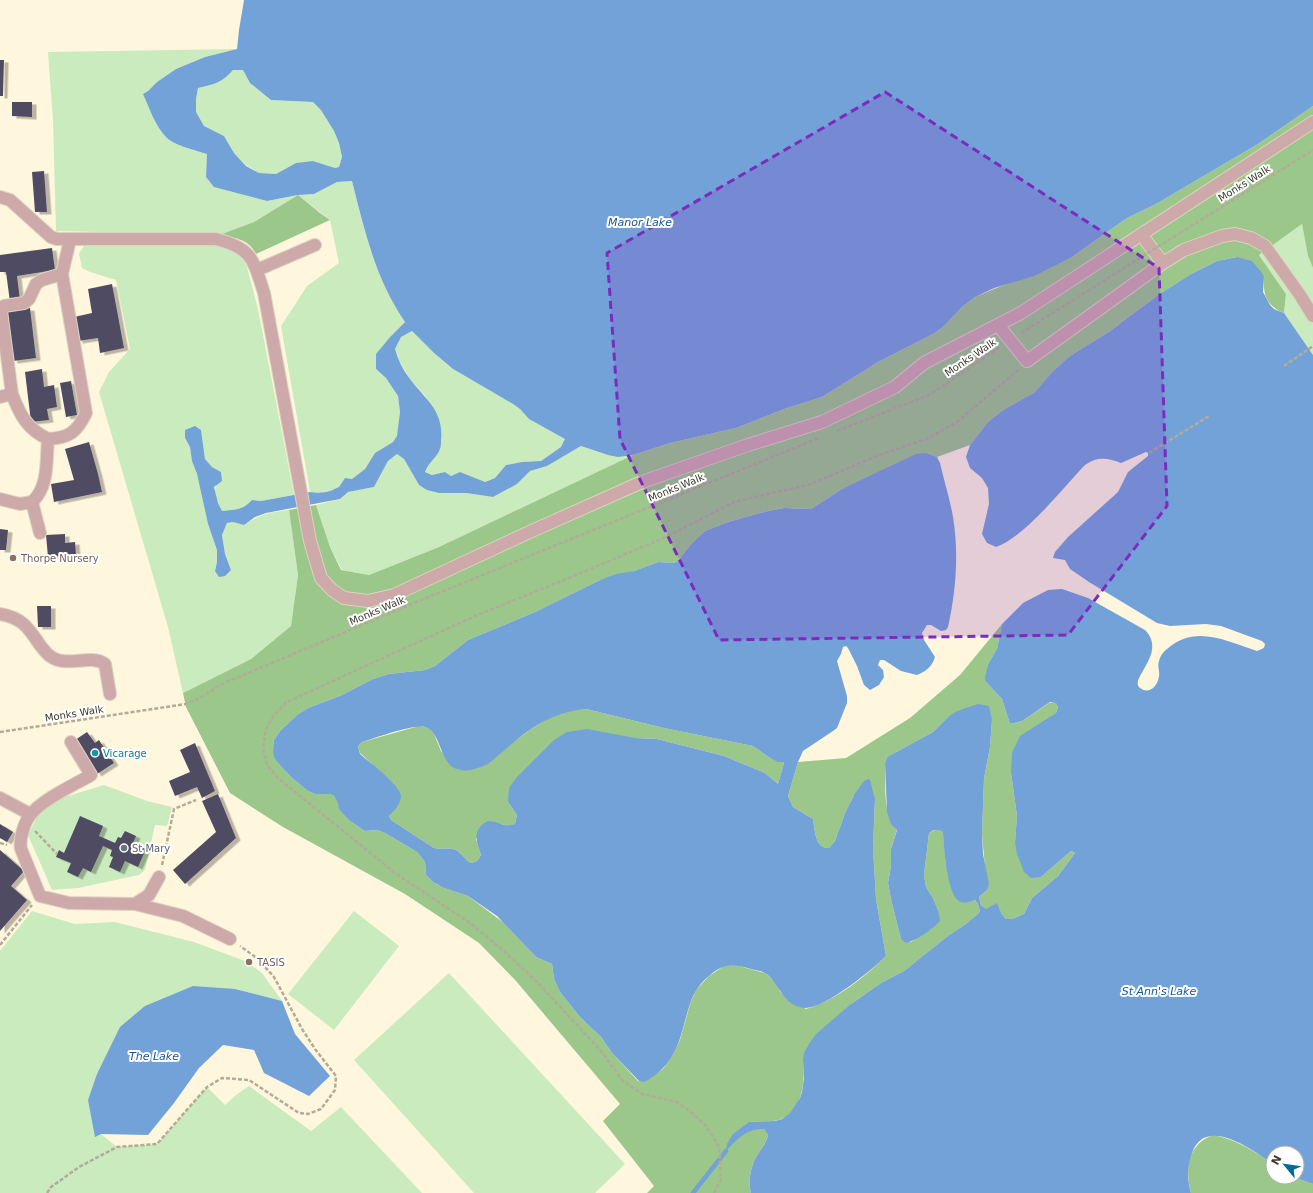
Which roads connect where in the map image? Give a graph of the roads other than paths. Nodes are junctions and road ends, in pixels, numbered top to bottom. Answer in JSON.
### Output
{"nodes":[{"id":1,"x":1313,"y":122,"type":"edge"},
{"id":2,"x":0,"y":197,"type":"edge"},
{"id":3,"x":70,"y":240,"type":"junction"},
{"id":4,"x":1146,"y":241,"type":"dead end"},
{"id":5,"x":315,"y":245,"type":"dead end"},
{"id":6,"x":1163,"y":263,"type":"junction"},
{"id":7,"x":257,"y":270,"type":"junction"},
{"id":8,"x":62,"y":274,"type":"junction"},
{"id":9,"x":1313,"y":316,"type":"edge"},
{"id":10,"x":998,"y":325,"type":"junction"},
{"id":11,"x":12,"y":394,"type":"junction"},
{"id":12,"x":0,"y":397,"type":"edge"},
{"id":13,"x":48,"y":439,"type":"junction"},
{"id":14,"x":0,"y":499,"type":"edge"},
{"id":15,"x":32,"y":502,"type":"junction"},
{"id":16,"x":40,"y":533,"type":"dead end"},
{"id":17,"x":0,"y":614,"type":"edge"},
{"id":18,"x":110,"y":694,"type":"dead end"},
{"id":19,"x":71,"y":742,"type":"dead end"},
{"id":20,"x":0,"y":798,"type":"edge"},
{"id":21,"x":27,"y":823,"type":"junction"},
{"id":22,"x":159,"y":877,"type":"road end"},
{"id":23,"x":135,"y":904,"type":"junction"},
{"id":24,"x":230,"y":939,"type":"road end"}],
"edges":[{"from":1,"to":10,"type":"street"},
{"from":2,"to":3,"type":"street"},
{"from":3,"to":7,"type":"street"},
{"from":3,"to":8,"type":"street"},
{"from":4,"to":6,"type":"street"},
{"from":5,"to":7,"type":"street"},
{"from":6,"to":9,"type":"street"},
{"from":6,"to":10,"type":"street"},
{"from":7,"to":10,"type":"street"},
{"from":8,"to":11,"type":"street"},
{"from":8,"to":13,"type":"street"},
{"from":11,"to":12,"type":"street"},
{"from":11,"to":13,"type":"street"},
{"from":13,"to":15,"type":"street"},
{"from":14,"to":15,"type":"street"},
{"from":15,"to":16,"type":"street"},
{"from":17,"to":18,"type":"street"},
{"from":19,"to":21,"type":"street"},
{"from":20,"to":21,"type":"street"},
{"from":21,"to":23,"type":"street"},
{"from":22,"to":23,"type":"street"},
{"from":23,"to":24,"type":"street"}]}
